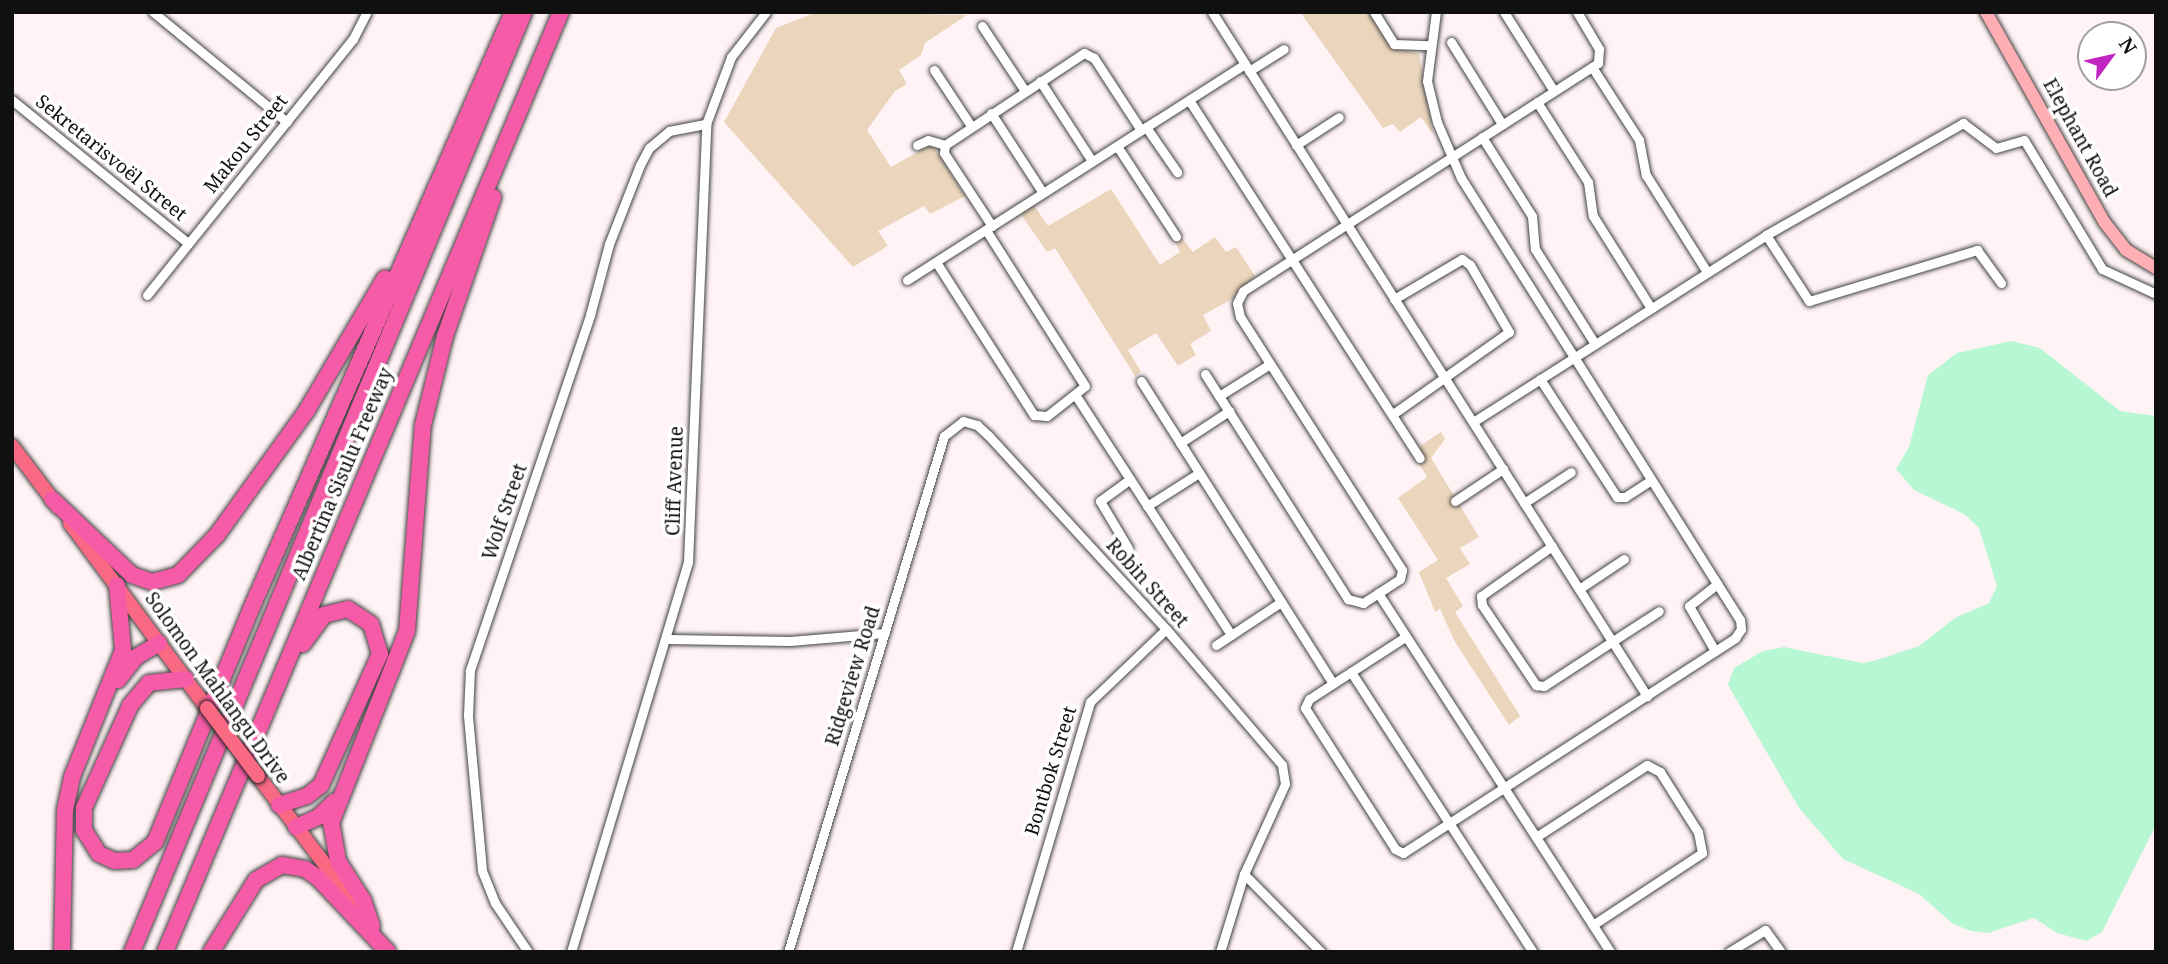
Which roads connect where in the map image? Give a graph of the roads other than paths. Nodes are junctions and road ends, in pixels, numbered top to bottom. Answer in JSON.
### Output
{"nodes":[{"id":1,"x":153,"y":12,"type":"edge"},
{"id":2,"x":367,"y":12,"type":"edge"},
{"id":3,"x":513,"y":12,"type":"edge"},
{"id":4,"x":524,"y":12,"type":"edge"},
{"id":5,"x":561,"y":12,"type":"edge"},
{"id":6,"x":766,"y":12,"type":"edge"},
{"id":7,"x":1212,"y":12,"type":"edge"},
{"id":8,"x":1374,"y":12,"type":"edge"},
{"id":9,"x":1428,"y":12,"type":"edge"},
{"id":10,"x":1436,"y":12,"type":"edge"},
{"id":11,"x":1504,"y":12,"type":"edge"},
{"id":12,"x":1577,"y":12,"type":"edge"},
{"id":13,"x":1986,"y":12,"type":"edge"},
{"id":14,"x":982,"y":26,"type":"dead end"},
{"id":15,"x":1431,"y":26,"type":"junction"},
{"id":16,"x":1451,"y":43,"type":"dead end"},
{"id":17,"x":1429,"y":45,"type":"junction"},
{"id":18,"x":1284,"y":49,"type":"dead end"},
{"id":19,"x":1592,"y":67,"type":"junction"},
{"id":20,"x":1247,"y":68,"type":"junction"},
{"id":21,"x":934,"y":70,"type":"dead end"},
{"id":22,"x":1040,"y":81,"type":"junction"},
{"id":23,"x":1025,"y":91,"type":"junction"},
{"id":24,"x":1554,"y":91,"type":"junction"},
{"id":25,"x":12,"y":100,"type":"edge"},
{"id":26,"x":1189,"y":100,"type":"junction"},
{"id":27,"x":474,"y":102,"type":"junction"},
{"id":28,"x":1537,"y":102,"type":"junction"},
{"id":29,"x":520,"y":108,"type":"junction"},
{"id":30,"x":991,"y":113,"type":"junction"},
{"id":31,"x":1339,"y":117,"type":"dead end"},
{"id":32,"x":287,"y":122,"type":"junction"},
{"id":33,"x":706,"y":124,"type":"junction"},
{"id":34,"x":1502,"y":124,"type":"junction"},
{"id":35,"x":971,"y":126,"type":"junction"},
{"id":36,"x":1144,"y":129,"type":"junction"},
{"id":37,"x":1482,"y":137,"type":"junction"},
{"id":38,"x":917,"y":145,"type":"dead end"},
{"id":39,"x":945,"y":145,"type":"junction"},
{"id":40,"x":1297,"y":145,"type":"junction"},
{"id":41,"x":1117,"y":146,"type":"junction"},
{"id":42,"x":1451,"y":157,"type":"junction"},
{"id":43,"x":1092,"y":162,"type":"junction"},
{"id":44,"x":1177,"y":173,"type":"dead end"},
{"id":45,"x":1044,"y":193,"type":"junction"},
{"id":46,"x":1347,"y":224,"type":"junction"},
{"id":47,"x":989,"y":228,"type":"junction"},
{"id":48,"x":1766,"y":234,"type":"junction"},
{"id":49,"x":1176,"y":236,"type":"dead end"},
{"id":50,"x":188,"y":243,"type":"junction"},
{"id":51,"x":1293,"y":259,"type":"junction"},
{"id":52,"x":936,"y":262,"type":"junction"},
{"id":53,"x":2156,"y":268,"type":"edge"},
{"id":54,"x":1707,"y":272,"type":"junction"},
{"id":55,"x":907,"y":280,"type":"dead end"},
{"id":56,"x":2001,"y":284,"type":"dead end"},
{"id":57,"x":147,"y":295,"type":"dead end"},
{"id":58,"x":2156,"y":295,"type":"edge"},
{"id":59,"x":1394,"y":299,"type":"junction"},
{"id":60,"x":1651,"y":308,"type":"junction"},
{"id":61,"x":1595,"y":344,"type":"junction"},
{"id":62,"x":1574,"y":357,"type":"junction"},
{"id":63,"x":1270,"y":364,"type":"junction"},
{"id":64,"x":1205,"y":374,"type":"dead end"},
{"id":65,"x":1444,"y":377,"type":"junction"},
{"id":66,"x":1540,"y":379,"type":"junction"},
{"id":67,"x":1140,"y":382,"type":"dead end"},
{"id":68,"x":1076,"y":396,"type":"junction"},
{"id":69,"x":1219,"y":396,"type":"junction"},
{"id":70,"x":1229,"y":411,"type":"junction"},
{"id":71,"x":1393,"y":414,"type":"junction"},
{"id":72,"x":963,"y":421,"type":"joint"},
{"id":73,"x":1473,"y":422,"type":"junction"},
{"id":74,"x":1180,"y":443,"type":"junction"},
{"id":75,"x":12,"y":446,"type":"edge"},
{"id":76,"x":1420,"y":458,"type":"dead end"},
{"id":77,"x":1503,"y":469,"type":"junction"},
{"id":78,"x":1570,"y":472,"type":"dead end"},
{"id":79,"x":1199,"y":473,"type":"junction"},
{"id":80,"x":1130,"y":479,"type":"junction"},
{"id":81,"x":1650,"y":481,"type":"junction"},
{"id":82,"x":52,"y":499,"type":"junction"},
{"id":83,"x":1455,"y":501,"type":"dead end"},
{"id":84,"x":1524,"y":503,"type":"junction"},
{"id":85,"x":1147,"y":506,"type":"junction"},
{"id":86,"x":1552,"y":546,"type":"junction"},
{"id":87,"x":1128,"y":548,"type":"dead end"},
{"id":88,"x":1624,"y":559,"type":"dead end"},
{"id":89,"x":1717,"y":584,"type":"junction"},
{"id":90,"x":117,"y":585,"type":"junction"},
{"id":91,"x":1579,"y":589,"type":"junction"},
{"id":92,"x":1378,"y":593,"type":"junction"},
{"id":93,"x":1281,"y":602,"type":"junction"},
{"id":94,"x":1660,"y":611,"type":"dead end"},
{"id":95,"x":1166,"y":629,"type":"junction"},
{"id":96,"x":885,"y":634,"type":"junction"},
{"id":97,"x":1231,"y":635,"type":"junction"},
{"id":98,"x":1405,"y":637,"type":"junction"},
{"id":99,"x":668,"y":639,"type":"junction"},
{"id":100,"x":1612,"y":642,"type":"junction"},
{"id":101,"x":159,"y":643,"type":"junction"},
{"id":102,"x":1216,"y":645,"type":"dead end"},
{"id":103,"x":1715,"y":651,"type":"junction"},
{"id":104,"x":1351,"y":672,"type":"junction"},
{"id":105,"x":186,"y":679,"type":"junction"},
{"id":106,"x":1333,"y":683,"type":"junction"},
{"id":107,"x":1647,"y":696,"type":"junction"},
{"id":108,"x":96,"y":719,"type":"junction"},
{"id":109,"x":1506,"y":790,"type":"junction"},
{"id":110,"x":337,"y":799,"type":"junction"},
{"id":111,"x":276,"y":801,"type":"junction"},
{"id":112,"x":1451,"y":825,"type":"junction"},
{"id":113,"x":296,"y":827,"type":"junction"},
{"id":114,"x":1536,"y":837,"type":"junction"},
{"id":115,"x":1244,"y":874,"type":"junction"},
{"id":116,"x":1593,"y":925,"type":"junction"},
{"id":117,"x":372,"y":926,"type":"junction"},
{"id":118,"x":62,"y":952,"type":"edge"},
{"id":119,"x":132,"y":952,"type":"edge"},
{"id":120,"x":166,"y":952,"type":"edge"},
{"id":121,"x":173,"y":952,"type":"edge"},
{"id":122,"x":211,"y":952,"type":"edge"},
{"id":123,"x":389,"y":952,"type":"edge"},
{"id":124,"x":528,"y":952,"type":"edge"},
{"id":125,"x":571,"y":952,"type":"edge"},
{"id":126,"x":788,"y":952,"type":"edge"},
{"id":127,"x":1016,"y":952,"type":"edge"},
{"id":128,"x":1220,"y":952,"type":"edge"},
{"id":129,"x":1321,"y":952,"type":"edge"},
{"id":130,"x":1533,"y":952,"type":"edge"},
{"id":131,"x":1610,"y":952,"type":"edge"},
{"id":132,"x":1729,"y":952,"type":"edge"},
{"id":133,"x":1780,"y":952,"type":"edge"}],
"edges":[{"from":1,"to":32,"type":"street"},
{"from":2,"to":32,"type":"street","name":"Makou Street"},
{"from":3,"to":27,"type":"highway"},
{"from":4,"to":119,"type":"highway","name":"Albertina Sisulu Freeway"},
{"from":5,"to":29,"type":"highway","name":"Albertina Sisulu Freeway"},
{"from":6,"to":33,"type":"street","name":"Cliff Avenue"},
{"from":7,"to":20,"type":"street"},
{"from":8,"to":17,"type":"street"},
{"from":9,"to":15,"type":"street"},
{"from":10,"to":15,"type":"street"},
{"from":11,"to":24,"type":"street"},
{"from":12,"to":19,"type":"street"},
{"from":13,"to":53,"type":"street","name":"Elephant Road"},
{"from":14,"to":23,"type":"street"},
{"from":15,"to":17,"type":"street"},
{"from":16,"to":34,"type":"street"},
{"from":17,"to":42,"type":"street"},
{"from":18,"to":20,"type":"street"},
{"from":19,"to":24,"type":"street"},
{"from":19,"to":54,"type":"street"},
{"from":20,"to":26,"type":"street"},
{"from":20,"to":40,"type":"street"},
{"from":21,"to":35,"type":"street"},
{"from":22,"to":23,"type":"street"},
{"from":22,"to":36,"type":"street"},
{"from":22,"to":43,"type":"street"},
{"from":23,"to":30,"type":"street"},
{"from":24,"to":28,"type":"street"},
{"from":25,"to":50,"type":"street","name":"Sekretarisvoël Street"},
{"from":26,"to":36,"type":"street"},
{"from":26,"to":51,"type":"street"},
{"from":27,"to":82,"type":"highway"},
{"from":27,"to":105,"type":"highway"},
{"from":28,"to":34,"type":"street"},
{"from":28,"to":60,"type":"street"},
{"from":29,"to":110,"type":"highway"},
{"from":29,"to":120,"type":"highway","name":"Albertina Sisulu Freeway"},
{"from":30,"to":35,"type":"street"},
{"from":30,"to":45,"type":"street"},
{"from":31,"to":40,"type":"street"},
{"from":32,"to":50,"type":"street","name":"Makou Street"},
{"from":33,"to":99,"type":"street","name":"Cliff Avenue"},
{"from":33,"to":124,"type":"street","name":"Wolf Street"},
{"from":34,"to":37,"type":"street"},
{"from":35,"to":39,"type":"street"},
{"from":36,"to":41,"type":"street"},
{"from":36,"to":44,"type":"street"},
{"from":37,"to":42,"type":"street"},
{"from":37,"to":61,"type":"street"},
{"from":38,"to":39,"type":"street"},
{"from":39,"to":47,"type":"street"},
{"from":40,"to":46,"type":"street"},
{"from":41,"to":43,"type":"street"},
{"from":41,"to":49,"type":"street"},
{"from":42,"to":46,"type":"street"},
{"from":42,"to":62,"type":"street"},
{"from":43,"to":45,"type":"street"},
{"from":45,"to":47,"type":"street"},
{"from":46,"to":51,"type":"street"},
{"from":46,"to":59,"type":"street"},
{"from":47,"to":52,"type":"street"},
{"from":47,"to":68,"type":"street"},
{"from":48,"to":54,"type":"street"},
{"from":48,"to":56,"type":"street"},
{"from":48,"to":58,"type":"street"},
{"from":50,"to":57,"type":"street","name":"Makou Street"},
{"from":51,"to":63,"type":"street"},
{"from":51,"to":71,"type":"street"},
{"from":52,"to":55,"type":"street"},
{"from":52,"to":68,"type":"street"},
{"from":54,"to":60,"type":"street"},
{"from":59,"to":65,"type":"street"},
{"from":59,"to":65,"type":"street"},
{"from":60,"to":61,"type":"street"},
{"from":61,"to":62,"type":"street"},
{"from":62,"to":66,"type":"street"},
{"from":62,"to":81,"type":"street"},
{"from":63,"to":69,"type":"street"},
{"from":63,"to":92,"type":"street"},
{"from":64,"to":69,"type":"street"},
{"from":65,"to":71,"type":"street"},
{"from":65,"to":73,"type":"street"},
{"from":66,"to":73,"type":"street"},
{"from":66,"to":81,"type":"street"},
{"from":67,"to":74,"type":"street"},
{"from":68,"to":80,"type":"street"},
{"from":69,"to":70,"type":"street"},
{"from":70,"to":74,"type":"street"},
{"from":70,"to":92,"type":"street"},
{"from":71,"to":76,"type":"street"},
{"from":72,"to":95,"type":"street","name":"Robin Street"},
{"from":72,"to":96,"type":"street","name":"Ridgeview Road"},
{"from":73,"to":77,"type":"street"},
{"from":74,"to":79,"type":"street"},
{"from":75,"to":82,"type":"main road","name":"Solomon Mahlangu Drive"},
{"from":77,"to":83,"type":"street"},
{"from":77,"to":84,"type":"street"},
{"from":78,"to":84,"type":"street"},
{"from":79,"to":85,"type":"street"},
{"from":79,"to":93,"type":"street"},
{"from":80,"to":85,"type":"street"},
{"from":80,"to":87,"type":"street"},
{"from":81,"to":89,"type":"street"},
{"from":82,"to":90,"type":"main road","name":"Solomon Mahlangu Drive"},
{"from":84,"to":86,"type":"street"},
{"from":85,"to":97,"type":"street"},
{"from":86,"to":91,"type":"street"},
{"from":86,"to":100,"type":"street"},
{"from":88,"to":91,"type":"street"},
{"from":89,"to":103,"type":"street"},
{"from":89,"to":103,"type":"street"},
{"from":90,"to":101,"type":"main road","name":"Solomon Mahlangu Drive"},
{"from":90,"to":108,"type":"highway"},
{"from":91,"to":100,"type":"street"},
{"from":92,"to":98,"type":"street"},
{"from":93,"to":97,"type":"street"},
{"from":93,"to":106,"type":"street"},
{"from":94,"to":100,"type":"street"},
{"from":95,"to":115,"type":"street","name":"Robin Street"},
{"from":95,"to":127,"type":"street","name":"Bontbok Street"},
{"from":96,"to":99,"type":"street"},
{"from":96,"to":126,"type":"street","name":"Ridgeview Road"},
{"from":97,"to":102,"type":"street"},
{"from":98,"to":104,"type":"street"},
{"from":98,"to":109,"type":"street"},
{"from":99,"to":125,"type":"street","name":"Cliff Avenue"},
{"from":100,"to":107,"type":"street"},
{"from":101,"to":105,"type":"main road","name":"Solomon Mahlangu Drive"},
{"from":101,"to":108,"type":"highway"},
{"from":103,"to":107,"type":"street"},
{"from":104,"to":106,"type":"street"},
{"from":104,"to":112,"type":"street"},
{"from":105,"to":111,"type":"main road","name":"Solomon Mahlangu Drive","bridge":true},
{"from":106,"to":112,"type":"street"},
{"from":107,"to":109,"type":"street"},
{"from":108,"to":118,"type":"highway"},
{"from":109,"to":112,"type":"street"},
{"from":109,"to":114,"type":"street"},
{"from":110,"to":113,"type":"highway"},
{"from":110,"to":117,"type":"highway"},
{"from":111,"to":113,"type":"main road","name":"Solomon Mahlangu Drive"},
{"from":111,"to":121,"type":"highway"},
{"from":112,"to":130,"type":"street"},
{"from":113,"to":117,"type":"main road","name":"Solomon Mahlangu Drive"},
{"from":114,"to":116,"type":"street"},
{"from":114,"to":116,"type":"street"},
{"from":115,"to":128,"type":"street"},
{"from":115,"to":129,"type":"street"},
{"from":116,"to":131,"type":"street"},
{"from":117,"to":123,"type":"main road","name":"Solomon Mahlangu Drive"},
{"from":122,"to":123,"type":"highway"},
{"from":132,"to":133,"type":"street"}]}
